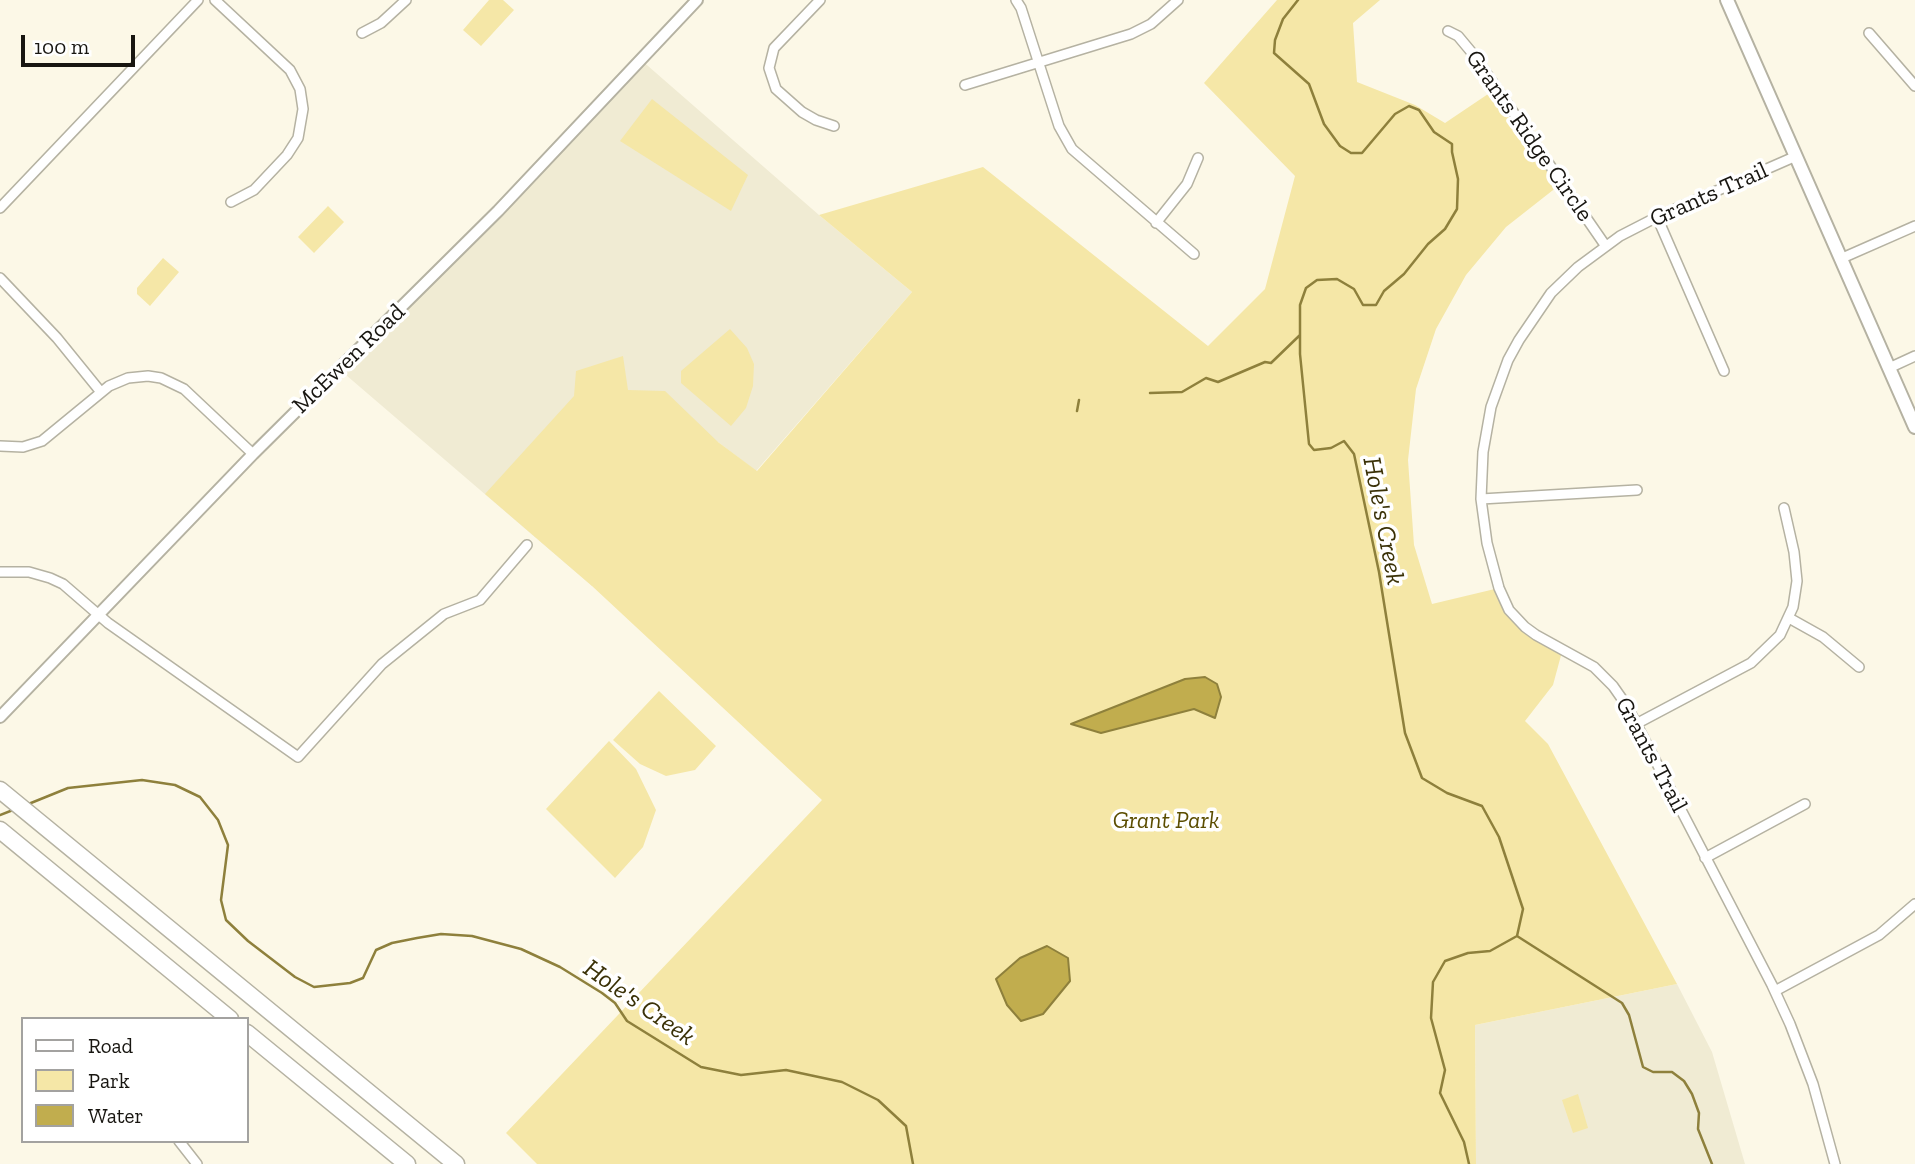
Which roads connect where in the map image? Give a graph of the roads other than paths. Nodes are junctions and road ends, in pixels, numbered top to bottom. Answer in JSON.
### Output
{"nodes":[{"id":1,"x":198,"y":0,"type":"edge"},
{"id":2,"x":215,"y":0,"type":"edge"},
{"id":3,"x":406,"y":0,"type":"edge"},
{"id":4,"x":697,"y":0,"type":"edge"},
{"id":5,"x":820,"y":0,"type":"edge"},
{"id":6,"x":1016,"y":0,"type":"edge"},
{"id":7,"x":1178,"y":0,"type":"edge"},
{"id":8,"x":1727,"y":0,"type":"edge"},
{"id":9,"x":1448,"y":31,"type":"dead end"},
{"id":10,"x":362,"y":33,"type":"dead end"},
{"id":11,"x":1869,"y":33,"type":"dead end"},
{"id":12,"x":1039,"y":64,"type":"junction"},
{"id":13,"x":965,"y":85,"type":"dead end"},
{"id":14,"x":1915,"y":86,"type":"edge"},
{"id":15,"x":834,"y":126,"type":"dead end"},
{"id":16,"x":1794,"y":157,"type":"junction"},
{"id":17,"x":1198,"y":158,"type":"dead end"},
{"id":18,"x":231,"y":202,"type":"dead end"},
{"id":19,"x":0,"y":208,"type":"edge"},
{"id":20,"x":1657,"y":217,"type":"junction"},
{"id":21,"x":1156,"y":223,"type":"junction"},
{"id":22,"x":1915,"y":226,"type":"edge"},
{"id":23,"x":1605,"y":245,"type":"junction"},
{"id":24,"x":1194,"y":254,"type":"dead end"},
{"id":25,"x":1840,"y":259,"type":"junction"},
{"id":26,"x":0,"y":278,"type":"edge"},
{"id":27,"x":1915,"y":356,"type":"edge"},
{"id":28,"x":1889,"y":368,"type":"junction"},
{"id":29,"x":1724,"y":371,"type":"dead end"},
{"id":30,"x":100,"y":391,"type":"junction"},
{"id":31,"x":1915,"y":427,"type":"edge"},
{"id":32,"x":0,"y":446,"type":"edge"},
{"id":33,"x":253,"y":454,"type":"junction"},
{"id":34,"x":1637,"y":490,"type":"dead end"},
{"id":35,"x":1481,"y":499,"type":"junction"},
{"id":36,"x":1784,"y":508,"type":"dead end"},
{"id":37,"x":527,"y":545,"type":"dead end"},
{"id":38,"x":0,"y":572,"type":"edge"},
{"id":39,"x":98,"y":614,"type":"junction"},
{"id":40,"x":1789,"y":618,"type":"junction"},
{"id":41,"x":1859,"y":667,"type":"dead end"},
{"id":42,"x":0,"y":717,"type":"edge"},
{"id":43,"x":1636,"y":724,"type":"junction"},
{"id":44,"x":0,"y":790,"type":"edge"},
{"id":45,"x":1805,"y":804,"type":"dead end"},
{"id":46,"x":0,"y":830,"type":"edge"},
{"id":47,"x":1705,"y":858,"type":"junction"},
{"id":48,"x":1915,"y":904,"type":"edge"},
{"id":49,"x":1774,"y":991,"type":"junction"},
{"id":50,"x":228,"y":1017,"type":"edge"},
{"id":51,"x":248,"y":1034,"type":"edge"},
{"id":52,"x":181,"y":1143,"type":"edge"},
{"id":53,"x":197,"y":1164,"type":"edge"},
{"id":54,"x":407,"y":1164,"type":"edge"},
{"id":55,"x":456,"y":1164,"type":"edge"},
{"id":56,"x":1835,"y":1164,"type":"edge"}],
"edges":[{"from":1,"to":19,"type":"street"},
{"from":2,"to":18,"type":"street"},
{"from":3,"to":10,"type":"street"},
{"from":4,"to":33,"type":"street","name":"McEwen Road"},
{"from":5,"to":15,"type":"street"},
{"from":6,"to":12,"type":"street"},
{"from":7,"to":12,"type":"street"},
{"from":8,"to":16,"type":"main road"},
{"from":9,"to":23,"type":"street","name":"Grants Ridge Circle"},
{"from":11,"to":14,"type":"street"},
{"from":12,"to":13,"type":"street"},
{"from":12,"to":21,"type":"street"},
{"from":16,"to":20,"type":"street","name":"Grants Trail"},
{"from":16,"to":25,"type":"main road"},
{"from":17,"to":21,"type":"street"},
{"from":20,"to":23,"type":"street","name":"Grants Trail"},
{"from":20,"to":29,"type":"street"},
{"from":21,"to":24,"type":"street"},
{"from":22,"to":25,"type":"street"},
{"from":23,"to":35,"type":"street","name":"Grants Trail"},
{"from":25,"to":28,"type":"main road"},
{"from":26,"to":30,"type":"street"},
{"from":27,"to":28,"type":"street"},
{"from":28,"to":31,"type":"main road"},
{"from":30,"to":32,"type":"street"},
{"from":30,"to":33,"type":"street"},
{"from":33,"to":39,"type":"street","name":"McEwen Road"},
{"from":34,"to":35,"type":"street"},
{"from":35,"to":43,"type":"street","name":"Grants Trail"},
{"from":36,"to":40,"type":"street"},
{"from":37,"to":39,"type":"street"},
{"from":38,"to":39,"type":"street"},
{"from":39,"to":42,"type":"street","name":"McEwen Road"},
{"from":40,"to":41,"type":"street"},
{"from":40,"to":43,"type":"street"},
{"from":43,"to":47,"type":"street","name":"Grants Trail"},
{"from":44,"to":55,"type":"highway"},
{"from":45,"to":47,"type":"street"},
{"from":46,"to":50,"type":"highway"},
{"from":47,"to":49,"type":"street","name":"Grants Trail"},
{"from":48,"to":49,"type":"street"},
{"from":49,"to":56,"type":"street","name":"Grants Trail"},
{"from":51,"to":54,"type":"highway"},
{"from":52,"to":53,"type":"street"}]}
